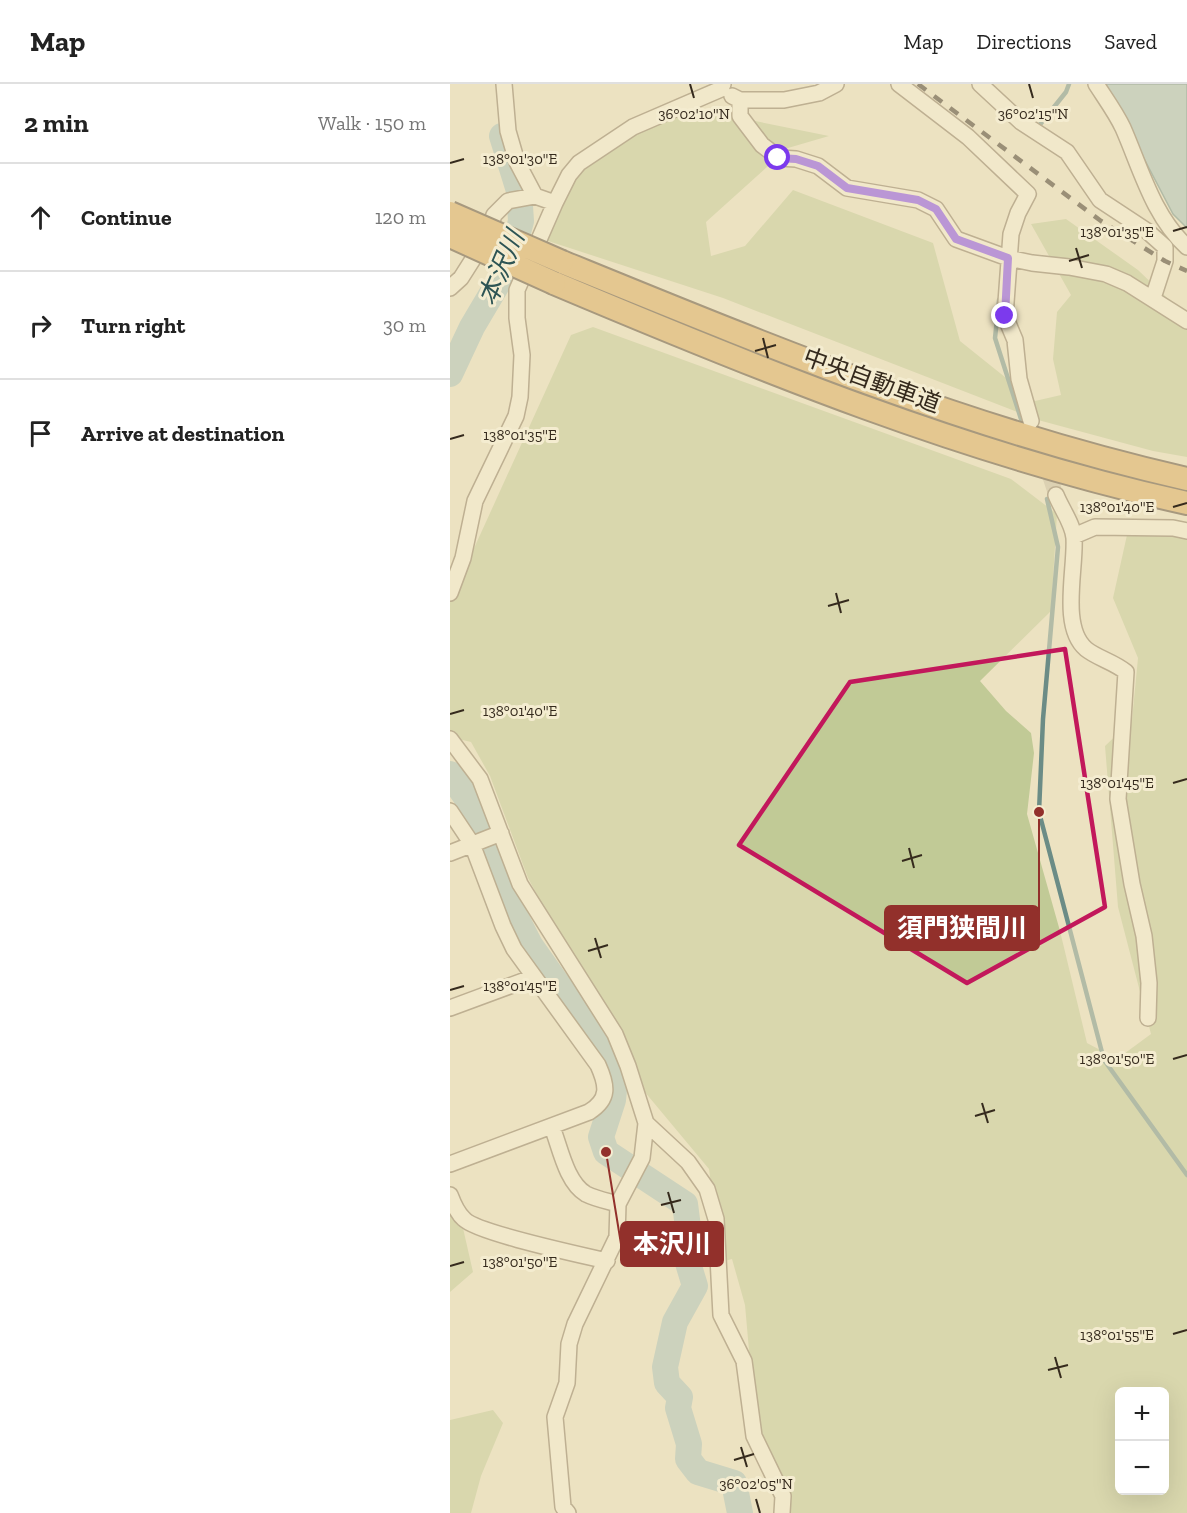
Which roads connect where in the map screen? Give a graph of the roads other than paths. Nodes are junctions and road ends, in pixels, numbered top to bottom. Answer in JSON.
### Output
{"nodes":[{"id":1,"x":504,"y":84,"type":"edge"},
{"id":2,"x":836,"y":84,"type":"edge"},
{"id":3,"x":899,"y":84,"type":"edge"},
{"id":4,"x":980,"y":84,"type":"edge"},
{"id":5,"x":1096,"y":84,"type":"edge"},
{"id":6,"x":720,"y":86,"type":"edge"},
{"id":7,"x":740,"y":100,"type":"junction"},
{"id":8,"x":525,"y":198,"type":"junction"},
{"id":9,"x":555,"y":203,"type":"junction"},
{"id":10,"x":450,"y":213,"type":"edge"},
{"id":11,"x":450,"y":222,"type":"edge"},
{"id":12,"x":450,"y":236,"type":"edge"},
{"id":13,"x":487,"y":237,"type":"junction"},
{"id":14,"x":1187,"y":247,"type":"edge"},
{"id":15,"x":1008,"y":258,"type":"junction"},
{"id":16,"x":558,"y":273,"type":"junction"},
{"id":17,"x":450,"y":288,"type":"edge"},
{"id":18,"x":1153,"y":298,"type":"junction"},
{"id":19,"x":1187,"y":321,"type":"edge"},
{"id":20,"x":1031,"y":421,"type":"tunnel mouth"},
{"id":21,"x":1187,"y":479,"type":"edge"},
{"id":22,"x":1056,"y":495,"type":"tunnel mouth"},
{"id":23,"x":1187,"y":503,"type":"edge"},
{"id":24,"x":1187,"y":531,"type":"edge"},
{"id":25,"x":1074,"y":536,"type":"junction"},
{"id":26,"x":450,"y":593,"type":"edge"},
{"id":27,"x":450,"y":738,"type":"edge"},
{"id":28,"x":450,"y":811,"type":"edge"},
{"id":29,"x":501,"y":833,"type":"junction"},
{"id":30,"x":472,"y":844,"type":"junction"},
{"id":31,"x":450,"y":853,"type":"edge"},
{"id":32,"x":534,"y":977,"type":"junction"},
{"id":33,"x":450,"y":1008,"type":"edge"},
{"id":34,"x":1148,"y":1018,"type":"dead end"},
{"id":35,"x":646,"y":1123,"type":"junction"},
{"id":36,"x":552,"y":1127,"type":"junction"},
{"id":37,"x":450,"y":1164,"type":"edge"},
{"id":38,"x":450,"y":1195,"type":"edge"},
{"id":39,"x":618,"y":1203,"type":"junction"},
{"id":40,"x":607,"y":1261,"type":"junction"},
{"id":41,"x":568,"y":1513,"type":"edge"},
{"id":42,"x":782,"y":1513,"type":"edge"}],
"edges":[{"from":1,"to":8,"type":"street"},
{"from":2,"to":7,"type":"street"},
{"from":3,"to":15,"type":"street"},
{"from":4,"to":18,"type":"street"},
{"from":5,"to":14,"type":"street"},
{"from":6,"to":7,"type":"street"},
{"from":6,"to":9,"type":"street"},
{"from":7,"to":15,"type":"street"},
{"from":8,"to":9,"type":"street"},
{"from":8,"to":13,"type":"street"},
{"from":9,"to":26,"type":"street"},
{"from":10,"to":16,"type":"highway","name":"中央自動車道","bridge":true},
{"from":11,"to":13,"type":"street"},
{"from":12,"to":16,"type":"highway","name":"中央自動車道","bridge":true},
{"from":13,"to":17,"type":"street"},
{"from":15,"to":18,"type":"street"},
{"from":15,"to":20,"type":"street"},
{"from":16,"to":21,"type":"highway","name":"中央自動車道"},
{"from":16,"to":23,"type":"highway","name":"中央自動車道"},
{"from":18,"to":19,"type":"street"},
{"from":22,"to":25,"type":"street"},
{"from":24,"to":25,"type":"street"},
{"from":25,"to":34,"type":"street"},
{"from":27,"to":29,"type":"street"},
{"from":28,"to":30,"type":"street"},
{"from":29,"to":30,"type":"street"},
{"from":29,"to":35,"type":"street"},
{"from":30,"to":31,"type":"street"},
{"from":30,"to":32,"type":"street"},
{"from":32,"to":33,"type":"street"},
{"from":32,"to":36,"type":"street"},
{"from":35,"to":39,"type":"street"},
{"from":35,"to":42,"type":"street"},
{"from":36,"to":37,"type":"street"},
{"from":36,"to":39,"type":"street"},
{"from":38,"to":40,"type":"street"},
{"from":39,"to":40,"type":"street"},
{"from":40,"to":41,"type":"street"}]}
